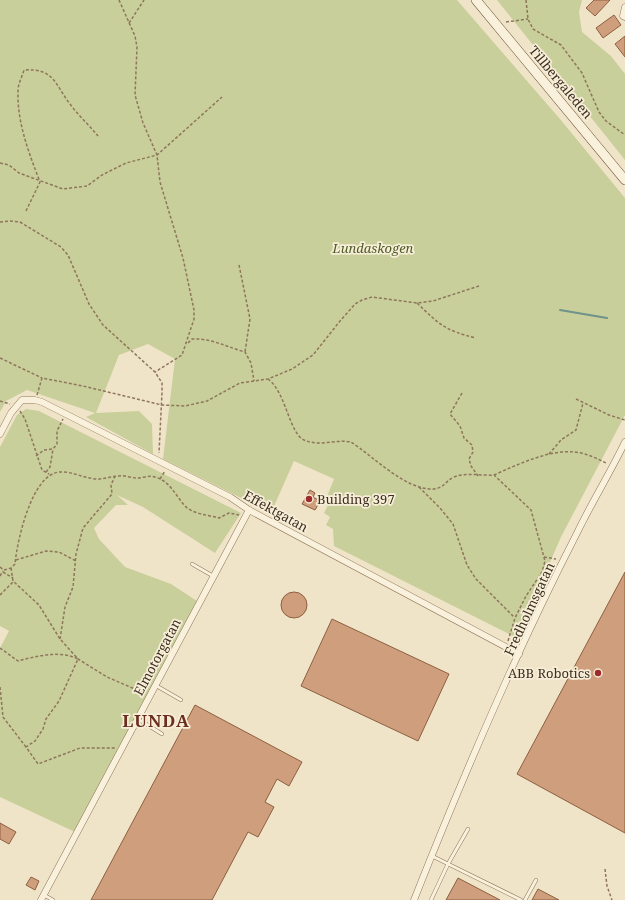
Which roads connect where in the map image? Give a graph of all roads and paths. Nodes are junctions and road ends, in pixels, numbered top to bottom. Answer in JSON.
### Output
{"nodes":[{"id":1,"x":119,"y":0,"type":"edge"},
{"id":2,"x":144,"y":0,"type":"edge"},
{"id":3,"x":476,"y":0,"type":"edge"},
{"id":4,"x":526,"y":0,"type":"edge"},
{"id":5,"x":625,"y":7,"type":"edge"},
{"id":6,"x":625,"y":17,"type":"edge"},
{"id":7,"x":528,"y":19,"type":"junction"},
{"id":8,"x":129,"y":23,"type":"junction"},
{"id":9,"x":496,"y":24,"type":"junction"},
{"id":10,"x":222,"y":98,"type":"dead end"},
{"id":11,"x":625,"y":135,"type":"edge"},
{"id":12,"x":98,"y":136,"type":"dead end"},
{"id":13,"x":157,"y":154,"type":"junction"},
{"id":14,"x":0,"y":163,"type":"edge"},
{"id":15,"x":625,"y":180,"type":"edge"},
{"id":16,"x":40,"y":182,"type":"junction"},
{"id":17,"x":26,"y":211,"type":"dead end"},
{"id":18,"x":0,"y":222,"type":"edge"},
{"id":19,"x":239,"y":265,"type":"dead end"},
{"id":20,"x":479,"y":286,"type":"dead end"},
{"id":21,"x":417,"y":303,"type":"junction"},
{"id":22,"x":476,"y":338,"type":"dead end"},
{"id":23,"x":187,"y":344,"type":"junction"},
{"id":24,"x":245,"y":352,"type":"junction"},
{"id":25,"x":0,"y":358,"type":"edge"},
{"id":26,"x":154,"y":372,"type":"junction"},
{"id":27,"x":42,"y":378,"type":"junction"},
{"id":28,"x":268,"y":379,"type":"junction"},
{"id":29,"x":254,"y":381,"type":"junction"},
{"id":30,"x":462,"y":393,"type":"dead end"},
{"id":31,"x":576,"y":399,"type":"dead end"},
{"id":32,"x":35,"y":400,"type":"junction"},
{"id":33,"x":0,"y":401,"type":"edge"},
{"id":34,"x":18,"y":404,"type":"junction"},
{"id":35,"x":583,"y":404,"type":"junction"},
{"id":36,"x":162,"y":405,"type":"junction"},
{"id":37,"x":66,"y":414,"type":"junction"},
{"id":38,"x":625,"y":420,"type":"edge"},
{"id":39,"x":0,"y":434,"type":"edge"},
{"id":40,"x":625,"y":442,"type":"edge"},
{"id":41,"x":53,"y":449,"type":"junction"},
{"id":42,"x":549,"y":455,"type":"junction"},
{"id":43,"x":36,"y":456,"type":"junction"},
{"id":44,"x":158,"y":462,"type":"junction"},
{"id":45,"x":168,"y":466,"type":"junction"},
{"id":46,"x":613,"y":466,"type":"junction"},
{"id":47,"x":46,"y":472,"type":"junction"},
{"id":48,"x":49,"y":474,"type":"junction"},
{"id":49,"x":494,"y":475,"type":"junction"},
{"id":50,"x":115,"y":476,"type":"junction"},
{"id":51,"x":478,"y":476,"type":"junction"},
{"id":52,"x":160,"y":479,"type":"junction"},
{"id":53,"x":417,"y":486,"type":"junction"},
{"id":54,"x":249,"y":510,"type":"junction"},
{"id":55,"x":244,"y":518,"type":"junction"},
{"id":56,"x":544,"y":556,"type":"junction"},
{"id":57,"x":16,"y":560,"type":"junction"},
{"id":58,"x":76,"y":561,"type":"junction"},
{"id":59,"x":563,"y":561,"type":"junction"},
{"id":60,"x":192,"y":564,"type":"dead end"},
{"id":61,"x":0,"y":567,"type":"edge"},
{"id":62,"x":11,"y":568,"type":"junction"},
{"id":63,"x":3,"y":571,"type":"junction"},
{"id":64,"x":0,"y":576,"type":"edge"},
{"id":65,"x":213,"y":576,"type":"junction"},
{"id":66,"x":13,"y":578,"type":"junction"},
{"id":67,"x":13,"y":581,"type":"junction"},
{"id":68,"x":0,"y":595,"type":"edge"},
{"id":69,"x":515,"y":618,"type":"junction"},
{"id":70,"x":60,"y":639,"type":"junction"},
{"id":71,"x":506,"y":647,"type":"junction"},
{"id":72,"x":0,"y":650,"type":"edge"},
{"id":73,"x":519,"y":654,"type":"junction"},
{"id":74,"x":78,"y":658,"type":"junction"},
{"id":75,"x":155,"y":685,"type":"junction"},
{"id":76,"x":0,"y":687,"type":"edge"},
{"id":77,"x":150,"y":696,"type":"junction"},
{"id":78,"x":181,"y":700,"type":"dead end"},
{"id":79,"x":137,"y":719,"type":"junction"},
{"id":80,"x":162,"y":734,"type":"dead end"},
{"id":81,"x":26,"y":747,"type":"junction"},
{"id":82,"x":120,"y":751,"type":"junction"},
{"id":83,"x":468,"y":829,"type":"dead end"},
{"id":84,"x":432,"y":856,"type":"junction"},
{"id":85,"x":448,"y":864,"type":"junction"},
{"id":86,"x":605,"y":869,"type":"dead end"},
{"id":87,"x":536,"y":880,"type":"dead end"},
{"id":88,"x":42,"y":897,"type":"edge"},
{"id":89,"x":53,"y":900,"type":"edge"},
{"id":90,"x":414,"y":900,"type":"edge"},
{"id":91,"x":431,"y":900,"type":"edge"},
{"id":92,"x":521,"y":900,"type":"edge"},
{"id":93,"x":525,"y":900,"type":"edge"},
{"id":94,"x":612,"y":900,"type":"edge"}],
"edges":[{"from":1,"to":8,"type":"path"},
{"from":2,"to":8,"type":"path"},
{"from":3,"to":9,"type":"main road","name":"Tillbergaleden"},
{"from":4,"to":7,"type":"path"},
{"from":5,"to":6,"type":"street"},
{"from":7,"to":9,"type":"path"},
{"from":7,"to":11,"type":"path"},
{"from":8,"to":13,"type":"path"},
{"from":9,"to":15,"type":"main road","name":"Tillbergaleden"},
{"from":10,"to":13,"type":"path"},
{"from":12,"to":16,"type":"path"},
{"from":13,"to":16,"type":"path"},
{"from":13,"to":23,"type":"path"},
{"from":14,"to":16,"type":"path"},
{"from":16,"to":17,"type":"path"},
{"from":18,"to":26,"type":"path"},
{"from":19,"to":24,"type":"path"},
{"from":20,"to":21,"type":"path"},
{"from":21,"to":22,"type":"path"},
{"from":21,"to":28,"type":"path"},
{"from":23,"to":24,"type":"path"},
{"from":23,"to":26,"type":"path"},
{"from":24,"to":29,"type":"path"},
{"from":25,"to":27,"type":"path"},
{"from":26,"to":36,"type":"path"},
{"from":27,"to":32,"type":"path"},
{"from":27,"to":36,"type":"path"},
{"from":28,"to":29,"type":"path"},
{"from":28,"to":53,"type":"path"},
{"from":29,"to":36,"type":"path"},
{"from":30,"to":51,"type":"path"},
{"from":31,"to":35,"type":"path"},
{"from":32,"to":34,"type":"street"},
{"from":32,"to":37,"type":"street","name":"Effektgatan"},
{"from":33,"to":34,"type":"path"},
{"from":34,"to":39,"type":"street"},
{"from":34,"to":43,"type":"path"},
{"from":35,"to":38,"type":"path"},
{"from":35,"to":42,"type":"path"},
{"from":36,"to":44,"type":"path"},
{"from":37,"to":41,"type":"path"},
{"from":37,"to":44,"type":"street","name":"Effektgatan"},
{"from":40,"to":46,"type":"street","name":"Fredholmsgatan"},
{"from":41,"to":43,"type":"path"},
{"from":41,"to":47,"type":"path"},
{"from":42,"to":46,"type":"path"},
{"from":42,"to":49,"type":"path"},
{"from":43,"to":47,"type":"path"},
{"from":44,"to":45,"type":"street","name":"Effektgatan"},
{"from":45,"to":52,"type":"path"},
{"from":45,"to":54,"type":"street","name":"Effektgatan"},
{"from":46,"to":59,"type":"street","name":"Fredholmsgatan"},
{"from":47,"to":48,"type":"path"},
{"from":48,"to":50,"type":"path"},
{"from":48,"to":57,"type":"path"},
{"from":49,"to":51,"type":"path"},
{"from":49,"to":56,"type":"path"},
{"from":50,"to":52,"type":"path"},
{"from":50,"to":58,"type":"path"},
{"from":51,"to":53,"type":"path"},
{"from":52,"to":55,"type":"path"},
{"from":53,"to":69,"type":"path"},
{"from":54,"to":55,"type":"street","name":"Elmotorgatan"},
{"from":54,"to":71,"type":"street","name":"Effektgatan"},
{"from":55,"to":65,"type":"street","name":"Elmotorgatan"},
{"from":56,"to":59,"type":"path"},
{"from":56,"to":69,"type":"path"},
{"from":57,"to":58,"type":"path"},
{"from":57,"to":62,"type":"path"},
{"from":58,"to":70,"type":"path"},
{"from":59,"to":73,"type":"street","name":"Fredholmsgatan"},
{"from":60,"to":65,"type":"lane"},
{"from":61,"to":63,"type":"path"},
{"from":62,"to":63,"type":"path"},
{"from":62,"to":66,"type":"path"},
{"from":63,"to":64,"type":"path"},
{"from":63,"to":66,"type":"path"},
{"from":65,"to":75,"type":"street","name":"Elmotorgatan"},
{"from":66,"to":67,"type":"path"},
{"from":67,"to":68,"type":"path"},
{"from":67,"to":70,"type":"path"},
{"from":69,"to":71,"type":"path"},
{"from":70,"to":74,"type":"path"},
{"from":71,"to":73,"type":"street","name":"Effektgatan"},
{"from":72,"to":74,"type":"path"},
{"from":73,"to":84,"type":"street","name":"Fredholmsgatan"},
{"from":74,"to":77,"type":"path"},
{"from":74,"to":81,"type":"path"},
{"from":75,"to":77,"type":"street","name":"Elmotorgatan"},
{"from":75,"to":78,"type":"lane"},
{"from":76,"to":81,"type":"path"},
{"from":77,"to":79,"type":"street","name":"Elmotorgatan"},
{"from":79,"to":80,"type":"lane"},
{"from":79,"to":82,"type":"street","name":"Elmotorgatan"},
{"from":81,"to":82,"type":"path"},
{"from":82,"to":88,"type":"street","name":"Elmotorgatan"},
{"from":83,"to":85,"type":"lane"},
{"from":84,"to":85,"type":"lane"},
{"from":84,"to":90,"type":"street","name":"Fredholmsgatan"},
{"from":85,"to":91,"type":"lane"},
{"from":85,"to":92,"type":"lane"},
{"from":86,"to":94,"type":"path"},
{"from":87,"to":93,"type":"lane"},
{"from":88,"to":89,"type":"lane"}]}
